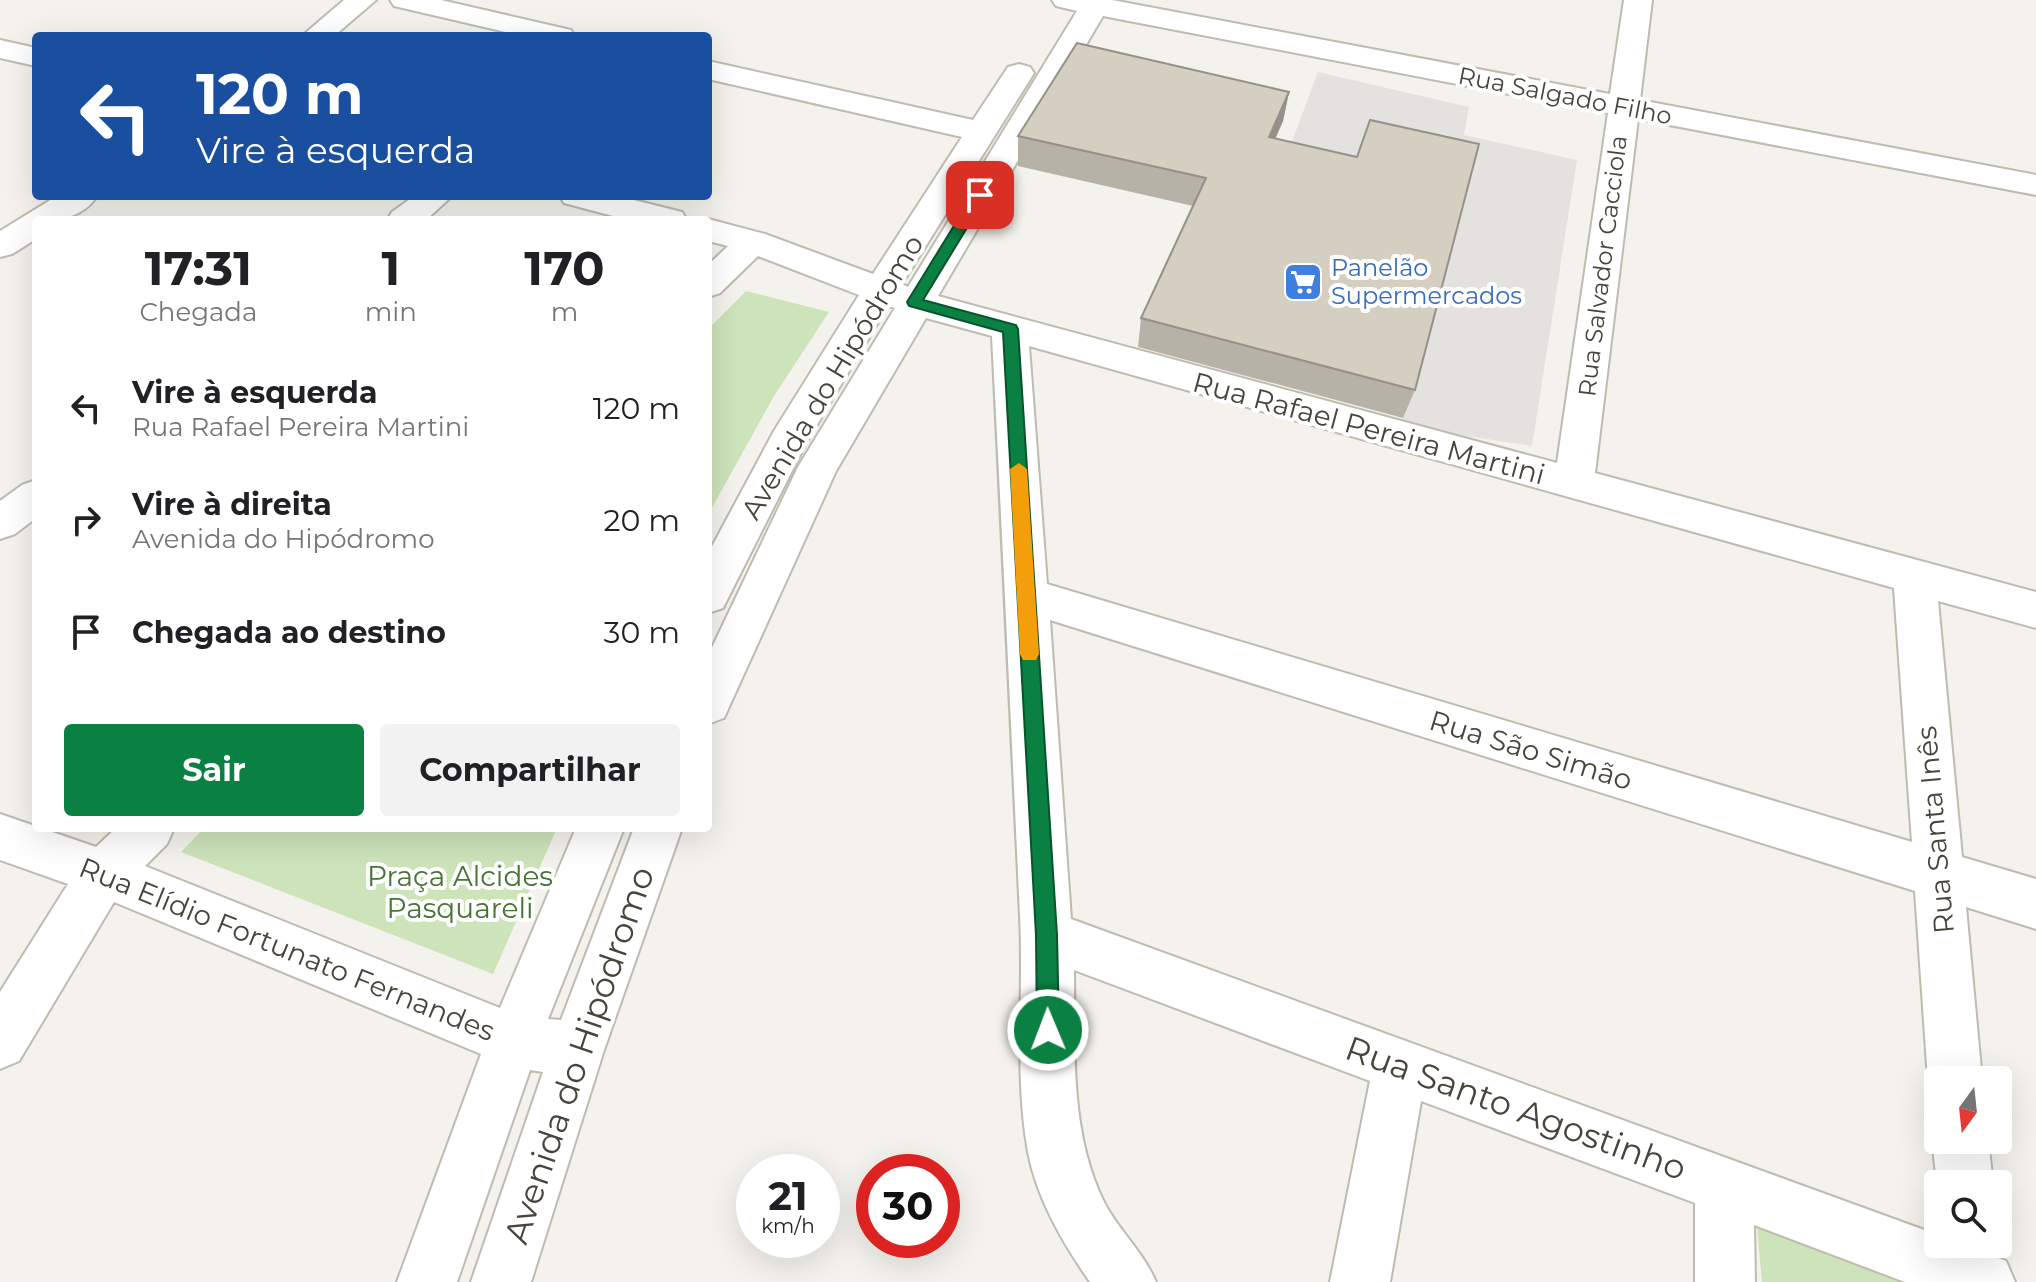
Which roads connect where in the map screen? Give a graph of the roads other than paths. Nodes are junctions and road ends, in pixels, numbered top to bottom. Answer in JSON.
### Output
{"nodes":[{"id":1,"x":362,"y":0,"type":"edge"},
{"id":2,"x":404,"y":0,"type":"edge"},
{"id":3,"x":1638,"y":0,"type":"edge"},
{"id":4,"x":1081,"y":2,"type":"edge"},
{"id":5,"x":321,"y":32,"type":"edge"},
{"id":6,"x":544,"y":32,"type":"edge"},
{"id":7,"x":0,"y":49,"type":"edge"},
{"id":8,"x":32,"y":56,"type":"edge"},
{"id":9,"x":712,"y":71,"type":"edge"},
{"id":10,"x":1623,"y":107,"type":"junction"},
{"id":11,"x":982,"y":132,"type":"junction"},
{"id":12,"x":2036,"y":185,"type":"edge"},
{"id":13,"x":74,"y":200,"type":"edge"},
{"id":14,"x":431,"y":200,"type":"edge"},
{"id":15,"x":592,"y":200,"type":"edge"},
{"id":16,"x":48,"y":216,"type":"edge"},
{"id":17,"x":409,"y":216,"type":"edge"},
{"id":18,"x":654,"y":216,"type":"edge"},
{"id":19,"x":32,"y":226,"type":"edge"},
{"id":20,"x":712,"y":231,"type":"edge"},
{"id":21,"x":753,"y":242,"type":"junction"},
{"id":22,"x":0,"y":246,"type":"edge"},
{"id":23,"x":712,"y":281,"type":"edge"},
{"id":24,"x":897,"y":297,"type":"junction"},
{"id":25,"x":1010,"y":329,"type":"junction"},
{"id":26,"x":1574,"y":485,"type":"junction"},
{"id":27,"x":32,"y":499,"type":"edge"},
{"id":28,"x":0,"y":523,"type":"edge"},
{"id":29,"x":1915,"y":579,"type":"junction"},
{"id":30,"x":712,"y":587,"type":"edge"},
{"id":31,"x":1026,"y":595,"type":"junction"},
{"id":32,"x":2036,"y":610,"type":"edge"},
{"id":33,"x":712,"y":695,"type":"edge"},
{"id":34,"x":146,"y":832,"type":"edge"},
{"id":35,"x":598,"y":832,"type":"edge"},
{"id":36,"x":657,"y":832,"type":"edge"},
{"id":37,"x":0,"y":837,"type":"edge"},
{"id":38,"x":103,"y":873,"type":"junction"},
{"id":39,"x":1939,"y":875,"type":"junction"},
{"id":40,"x":2036,"y":904,"type":"edge"},
{"id":41,"x":1047,"y":935,"type":"junction"},
{"id":42,"x":513,"y":1040,"type":"junction"},
{"id":43,"x":0,"y":1042,"type":"edge"},
{"id":44,"x":577,"y":1050,"type":"junction"},
{"id":45,"x":1400,"y":1066,"type":"junction"},
{"id":46,"x":1954,"y":1066,"type":"edge"},
{"id":47,"x":1724,"y":1184,"type":"junction"},
{"id":48,"x":1975,"y":1268,"type":"edge"},
{"id":49,"x":427,"y":1282,"type":"edge"},
{"id":50,"x":501,"y":1282,"type":"edge"},
{"id":51,"x":1126,"y":1282,"type":"edge"},
{"id":52,"x":1360,"y":1282,"type":"edge"},
{"id":53,"x":1725,"y":1282,"type":"edge"}],
"edges":[{"from":1,"to":5,"type":"street"},
{"from":2,"to":6,"type":"street"},
{"from":3,"to":10,"type":"street","name":"Rua Salvador Cacciola"},
{"from":4,"to":10,"type":"street","name":"Rua Salgado Filho"},
{"from":4,"to":11,"type":"street","name":"Avenida do Hipódromo"},
{"from":4,"to":24,"type":"street","name":"Avenida do Hipódromo"},
{"from":7,"to":8,"type":"street"},
{"from":9,"to":11,"type":"street"},
{"from":10,"to":12,"type":"street","name":"Rua Salgado Filho"},
{"from":10,"to":26,"type":"street","name":"Rua Salvador Cacciola"},
{"from":11,"to":24,"type":"street","name":"Avenida do Hipódromo"},
{"from":13,"to":16,"type":"street"},
{"from":14,"to":17,"type":"street"},
{"from":15,"to":18,"type":"street"},
{"from":19,"to":22,"type":"street"},
{"from":20,"to":21,"type":"street","name":"Rua Rafael Pereira Martini"},
{"from":21,"to":23,"type":"street"},
{"from":21,"to":24,"type":"street","name":"Rua Rafael Pereira Martini"},
{"from":24,"to":25,"type":"street","name":"Rua Rafael Pereira Martini"},
{"from":24,"to":30,"type":"street","name":"Avenida do Hipódromo"},
{"from":24,"to":33,"type":"street","name":"Avenida do Hipódromo"},
{"from":25,"to":26,"type":"street","name":"Rua Rafael Pereira Martini"},
{"from":25,"to":31,"type":"street"},
{"from":26,"to":29,"type":"street","name":"Rua Rafael Pereira Martini"},
{"from":27,"to":28,"type":"street"},
{"from":29,"to":32,"type":"street","name":"Rua Rafael Pereira Martini"},
{"from":29,"to":39,"type":"street","name":"Rua Santa Inês"},
{"from":31,"to":39,"type":"street","name":"Rua São Simão"},
{"from":31,"to":41,"type":"street"},
{"from":34,"to":38,"type":"street"},
{"from":35,"to":42,"type":"street","name":"Avenida do Hipódromo"},
{"from":36,"to":44,"type":"street","name":"Avenida do Hipódromo"},
{"from":37,"to":38,"type":"street","name":"Rua Elídio Fortunato Fernandes"},
{"from":38,"to":42,"type":"street","name":"Rua Elídio Fortunato Fernandes"},
{"from":38,"to":43,"type":"street"},
{"from":39,"to":40,"type":"street","name":"Rua São Simão"},
{"from":39,"to":46,"type":"street","name":"Rua Santa Inês"},
{"from":41,"to":45,"type":"street","name":"Rua Santo Agostinho"},
{"from":41,"to":51,"type":"street"},
{"from":42,"to":44,"type":"street","name":"Rua Elídio Fortunato Fernandes"},
{"from":42,"to":49,"type":"street","name":"Avenida do Hipódromo"},
{"from":44,"to":50,"type":"street","name":"Avenida do Hipódromo"},
{"from":45,"to":47,"type":"street","name":"Rua Santo Agostinho"},
{"from":45,"to":52,"type":"street"},
{"from":47,"to":48,"type":"street","name":"Rua Santo Agostinho"},
{"from":47,"to":53,"type":"street"}]}
